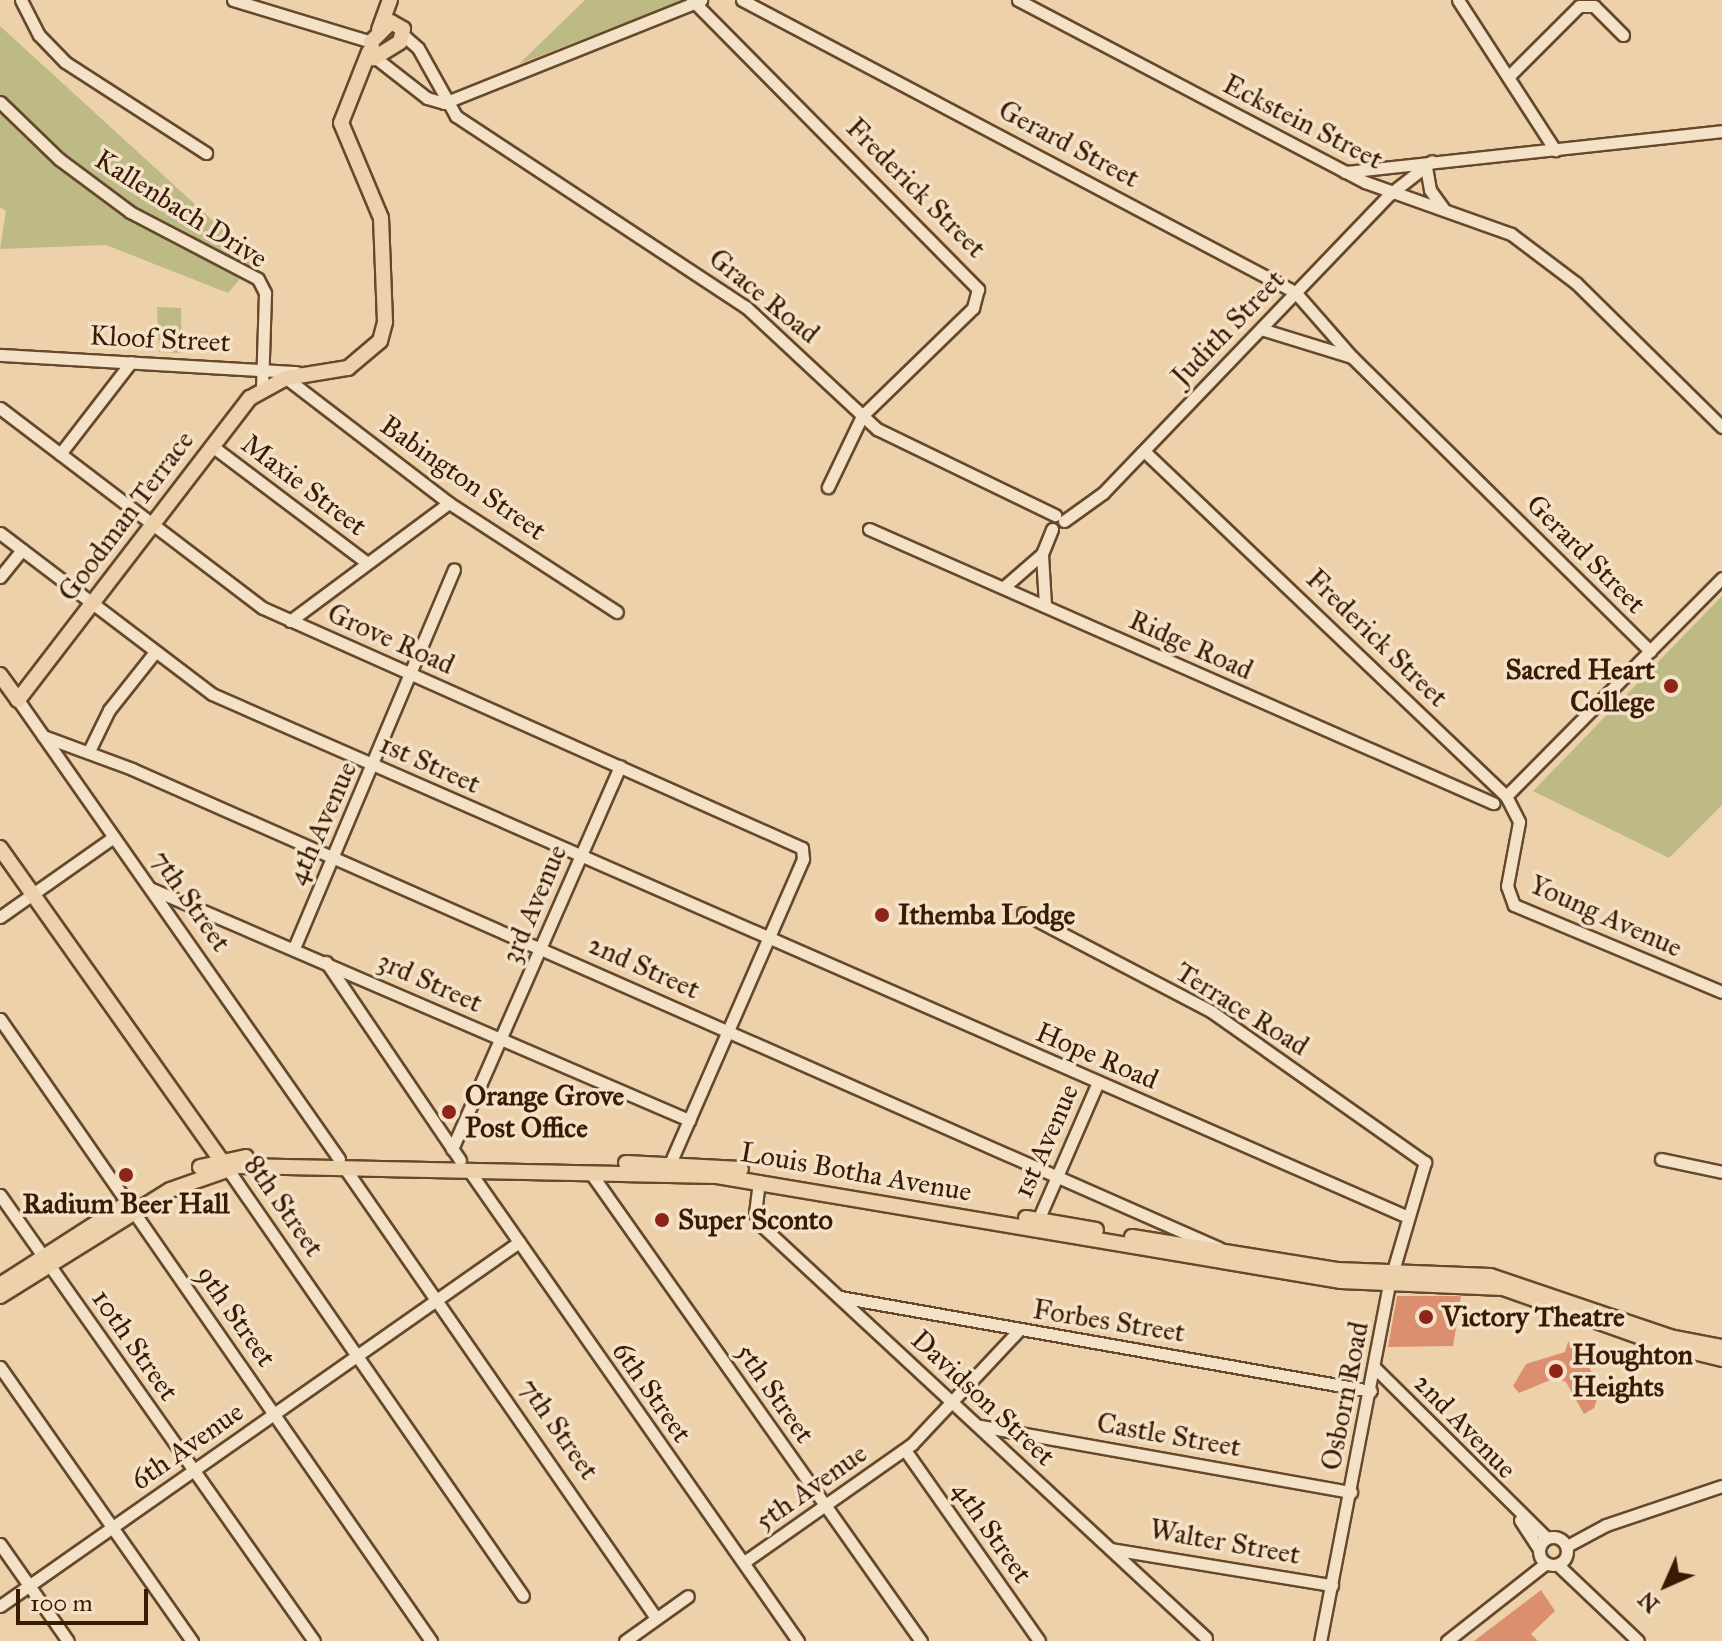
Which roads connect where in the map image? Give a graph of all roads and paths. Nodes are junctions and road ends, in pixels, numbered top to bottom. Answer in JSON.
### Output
{"nodes":[{"id":1,"x":21,"y":0,"type":"edge"},
{"id":2,"x":233,"y":0,"type":"edge"},
{"id":3,"x":391,"y":0,"type":"edge"},
{"id":4,"x":742,"y":0,"type":"edge"},
{"id":5,"x":1018,"y":0,"type":"edge"},
{"id":6,"x":1458,"y":0,"type":"edge"},
{"id":7,"x":696,"y":1,"type":"edge"},
{"id":8,"x":402,"y":31,"type":"junction"},
{"id":9,"x":1623,"y":35,"type":"dead end"},
{"id":10,"x":373,"y":48,"type":"junction"},
{"id":11,"x":1508,"y":77,"type":"junction"},
{"id":12,"x":0,"y":102,"type":"edge"},
{"id":13,"x":449,"y":102,"type":"junction"},
{"id":14,"x":435,"y":103,"type":"junction"},
{"id":15,"x":456,"y":116,"type":"junction"},
{"id":16,"x":1720,"y":133,"type":"edge"},
{"id":17,"x":1555,"y":150,"type":"junction"},
{"id":18,"x":206,"y":153,"type":"dead end"},
{"id":19,"x":1429,"y":164,"type":"junction"},
{"id":20,"x":1344,"y":172,"type":"junction"},
{"id":21,"x":1390,"y":194,"type":"junction"},
{"id":22,"x":1445,"y":210,"type":"junction"},
{"id":23,"x":1295,"y":292,"type":"junction"},
{"id":24,"x":1261,"y":329,"type":"junction"},
{"id":25,"x":0,"y":355,"type":"edge"},
{"id":26,"x":1352,"y":357,"type":"junction"},
{"id":27,"x":131,"y":362,"type":"junction"},
{"id":28,"x":262,"y":368,"type":"junction"},
{"id":29,"x":318,"y":373,"type":"junction"},
{"id":30,"x":286,"y":378,"type":"junction"},
{"id":31,"x":262,"y":388,"type":"junction"},
{"id":32,"x":0,"y":408,"type":"edge"},
{"id":33,"x":862,"y":416,"type":"junction"},
{"id":34,"x":1722,"y":430,"type":"edge"},
{"id":35,"x":212,"y":446,"type":"junction"},
{"id":36,"x":1144,"y":451,"type":"junction"},
{"id":37,"x":60,"y":454,"type":"junction"},
{"id":38,"x":828,"y":487,"type":"dead end"},
{"id":39,"x":449,"y":503,"type":"junction"},
{"id":40,"x":1060,"y":518,"type":"junction"},
{"id":41,"x":153,"y":525,"type":"junction"},
{"id":42,"x":869,"y":529,"type":"dead end"},
{"id":43,"x":0,"y":533,"type":"edge"},
{"id":44,"x":22,"y":550,"type":"junction"},
{"id":45,"x":1042,"y":554,"type":"junction"},
{"id":46,"x":366,"y":562,"type":"junction"},
{"id":47,"x":454,"y":569,"type":"dead end"},
{"id":48,"x":0,"y":577,"type":"edge"},
{"id":49,"x":1722,"y":578,"type":"edge"},
{"id":50,"x":1004,"y":587,"type":"junction"},
{"id":51,"x":92,"y":603,"type":"junction"},
{"id":52,"x":1045,"y":605,"type":"junction"},
{"id":53,"x":617,"y":612,"type":"dead end"},
{"id":54,"x":290,"y":621,"type":"junction"},
{"id":55,"x":1650,"y":651,"type":"junction"},
{"id":56,"x":155,"y":652,"type":"junction"},
{"id":57,"x":413,"y":674,"type":"junction"},
{"id":58,"x":0,"y":675,"type":"edge"},
{"id":59,"x":18,"y":700,"type":"junction"},
{"id":60,"x":43,"y":736,"type":"junction"},
{"id":61,"x":89,"y":751,"type":"junction"},
{"id":62,"x":374,"y":766,"type":"junction"},
{"id":63,"x":620,"y":766,"type":"junction"},
{"id":64,"x":1506,"y":796,"type":"junction"},
{"id":65,"x":1493,"y":803,"type":"dead end"},
{"id":66,"x":1517,"y":813,"type":"joint"},
{"id":67,"x":114,"y":837,"type":"junction"},
{"id":68,"x":0,"y":848,"type":"edge"},
{"id":69,"x":580,"y":856,"type":"junction"},
{"id":70,"x":333,"y":858,"type":"junction"},
{"id":71,"x":152,"y":889,"type":"junction"},
{"id":72,"x":33,"y":894,"type":"junction"},
{"id":73,"x":1023,"y":913,"type":"dead end"},
{"id":74,"x":0,"y":917,"type":"edge"},
{"id":75,"x":767,"y":938,"type":"junction"},
{"id":76,"x":294,"y":948,"type":"junction"},
{"id":77,"x":541,"y":948,"type":"junction"},
{"id":78,"x":326,"y":962,"type":"junction"},
{"id":79,"x":1722,"y":992,"type":"edge"},
{"id":80,"x":0,"y":1019,"type":"edge"},
{"id":81,"x":727,"y":1029,"type":"junction"},
{"id":82,"x":501,"y":1039,"type":"junction"},
{"id":83,"x":1098,"y":1082,"type":"junction"},
{"id":84,"x":689,"y":1120,"type":"junction"},
{"id":85,"x":460,"y":1159,"type":"junction"},
{"id":86,"x":1661,"y":1159,"type":"dead end"},
{"id":87,"x":1425,"y":1162,"type":"joint"},
{"id":88,"x":341,"y":1163,"type":"junction"},
{"id":89,"x":224,"y":1164,"type":"junction"},
{"id":90,"x":670,"y":1164,"type":"junction"},
{"id":91,"x":590,"y":1172,"type":"junction"},
{"id":92,"x":1722,"y":1172,"type":"edge"},
{"id":93,"x":1059,"y":1174,"type":"junction"},
{"id":94,"x":759,"y":1181,"type":"junction"},
{"id":95,"x":0,"y":1195,"type":"edge"},
{"id":96,"x":131,"y":1206,"type":"junction"},
{"id":97,"x":1408,"y":1217,"type":"junction"},
{"id":98,"x":1038,"y":1220,"type":"junction"},
{"id":99,"x":519,"y":1242,"type":"junction"},
{"id":100,"x":1222,"y":1250,"type":"junction"},
{"id":101,"x":46,"y":1260,"type":"junction"},
{"id":102,"x":1391,"y":1279,"type":"junction"},
{"id":103,"x":0,"y":1285,"type":"edge"},
{"id":104,"x":0,"y":1296,"type":"edge"},
{"id":105,"x":839,"y":1297,"type":"junction"},
{"id":106,"x":436,"y":1300,"type":"junction"},
{"id":107,"x":1018,"y":1331,"type":"junction"},
{"id":108,"x":1722,"y":1347,"type":"edge"},
{"id":109,"x":357,"y":1356,"type":"junction"},
{"id":110,"x":1722,"y":1359,"type":"edge"},
{"id":111,"x":0,"y":1367,"type":"edge"},
{"id":112,"x":1376,"y":1369,"type":"junction"},
{"id":113,"x":1371,"y":1391,"type":"junction"},
{"id":114,"x":954,"y":1403,"type":"junction"},
{"id":115,"x":275,"y":1414,"type":"junction"},
{"id":116,"x":979,"y":1426,"type":"junction"},
{"id":117,"x":905,"y":1450,"type":"junction"},
{"id":118,"x":193,"y":1471,"type":"junction"},
{"id":119,"x":1722,"y":1486,"type":"edge"},
{"id":120,"x":1351,"y":1492,"type":"junction"},
{"id":121,"x":826,"y":1506,"type":"junction"},
{"id":122,"x":1519,"y":1516,"type":"junction"},
{"id":123,"x":112,"y":1527,"type":"junction"},
{"id":124,"x":1547,"y":1538,"type":"junction"},
{"id":125,"x":1564,"y":1542,"type":"junction"},
{"id":126,"x":0,"y":1544,"type":"edge"},
{"id":127,"x":1111,"y":1549,"type":"junction"},
{"id":128,"x":1550,"y":1559,"type":"junction"},
{"id":129,"x":744,"y":1562,"type":"junction"},
{"id":130,"x":1332,"y":1585,"type":"junction"},
{"id":131,"x":29,"y":1586,"type":"junction"},
{"id":132,"x":523,"y":1596,"type":"dead end"},
{"id":133,"x":688,"y":1596,"type":"dead end"},
{"id":134,"x":0,"y":1606,"type":"edge"},
{"id":135,"x":656,"y":1618,"type":"junction"},
{"id":136,"x":1206,"y":1638,"type":"dead end"},
{"id":137,"x":68,"y":1641,"type":"edge"},
{"id":138,"x":192,"y":1641,"type":"edge"},
{"id":139,"x":314,"y":1641,"type":"edge"},
{"id":140,"x":431,"y":1641,"type":"edge"},
{"id":141,"x":625,"y":1641,"type":"edge"},
{"id":142,"x":798,"y":1641,"type":"edge"},
{"id":143,"x":921,"y":1641,"type":"edge"},
{"id":144,"x":1039,"y":1641,"type":"edge"},
{"id":145,"x":1320,"y":1641,"type":"edge"},
{"id":146,"x":1447,"y":1641,"type":"edge"},
{"id":147,"x":1638,"y":1641,"type":"edge"}],
"edges":[{"from":1,"to":18,"type":"street"},
{"from":2,"to":10,"type":"street"},
{"from":3,"to":8,"type":"main road"},
{"from":3,"to":10,"type":"main road","name":"Goodman Terrace"},
{"from":4,"to":23,"type":"street","name":"Gerard Street"},
{"from":5,"to":20,"type":"street","name":"Eckstein Street"},
{"from":6,"to":11,"type":"street"},
{"from":7,"to":13,"type":"street"},
{"from":7,"to":33,"type":"street","name":"Frederick Street"},
{"from":8,"to":10,"type":"main road"},
{"from":8,"to":10,"type":"main road"},
{"from":8,"to":13,"type":"street"},
{"from":9,"to":11,"type":"street"},
{"from":10,"to":14,"type":"street"},
{"from":10,"to":29,"type":"main road","name":"Goodman Terrace"},
{"from":11,"to":17,"type":"street"},
{"from":12,"to":28,"type":"street","name":"Kallenbach Drive"},
{"from":13,"to":14,"type":"street"},
{"from":13,"to":15,"type":"street"},
{"from":14,"to":15,"type":"street","name":"Grace Road"},
{"from":15,"to":33,"type":"street","name":"Grace Road"},
{"from":16,"to":17,"type":"street"},
{"from":17,"to":19,"type":"street"},
{"from":19,"to":20,"type":"street"},
{"from":19,"to":21,"type":"street","name":"Judith Street"},
{"from":19,"to":22,"type":"street"},
{"from":20,"to":21,"type":"street","name":"Eckstein Street"},
{"from":21,"to":22,"type":"street","name":"Eckstein Street"},
{"from":21,"to":23,"type":"street","name":"Judith Street"},
{"from":22,"to":34,"type":"street","name":"Eckstein Street"},
{"from":23,"to":24,"type":"street","name":"Judith Street"},
{"from":23,"to":26,"type":"street","name":"Gerard Street"},
{"from":24,"to":26,"type":"street","name":"Gerard Street"},
{"from":24,"to":36,"type":"street","name":"Judith Street"},
{"from":25,"to":27,"type":"street","name":"Kloof Street"},
{"from":26,"to":55,"type":"street","name":"Gerard Street"},
{"from":27,"to":28,"type":"street","name":"Kloof Street"},
{"from":27,"to":37,"type":"street"},
{"from":28,"to":29,"type":"street","name":"Kloof Street"},
{"from":28,"to":31,"type":"street","name":"Kallenbach Drive"},
{"from":29,"to":30,"type":"main road","name":"Goodman Terrace"},
{"from":30,"to":31,"type":"main road","name":"Goodman Terrace"},
{"from":30,"to":39,"type":"street","name":"Babington Street"},
{"from":31,"to":35,"type":"main road","name":"Goodman Terrace"},
{"from":32,"to":37,"type":"street","name":"Grove Road"},
{"from":33,"to":38,"type":"street"},
{"from":33,"to":40,"type":"street","name":"Grace Road"},
{"from":35,"to":41,"type":"main road","name":"Goodman Terrace"},
{"from":35,"to":46,"type":"street","name":"Maxie Street"},
{"from":36,"to":40,"type":"street","name":"Judith Street"},
{"from":36,"to":64,"type":"street","name":"Frederick Street"},
{"from":37,"to":41,"type":"street","name":"Grove Road"},
{"from":39,"to":46,"type":"street"},
{"from":39,"to":53,"type":"street","name":"Babington Street"},
{"from":40,"to":45,"type":"street","name":"Judith Street"},
{"from":41,"to":51,"type":"main road","name":"Goodman Terrace"},
{"from":41,"to":54,"type":"street","name":"Grove Road"},
{"from":42,"to":50,"type":"street","name":"Ridge Road"},
{"from":43,"to":44,"type":"street","name":"1st Street"},
{"from":44,"to":48,"type":"street"},
{"from":44,"to":51,"type":"street","name":"1st Street"},
{"from":45,"to":50,"type":"street"},
{"from":45,"to":52,"type":"street"},
{"from":46,"to":54,"type":"street"},
{"from":47,"to":57,"type":"street"},
{"from":49,"to":55,"type":"street"},
{"from":50,"to":52,"type":"street","name":"Ridge Road"},
{"from":51,"to":56,"type":"street","name":"1st Street"},
{"from":51,"to":59,"type":"main road","name":"Goodman Terrace"},
{"from":52,"to":65,"type":"street","name":"Ridge Road"},
{"from":54,"to":57,"type":"street","name":"Grove Road"},
{"from":55,"to":64,"type":"street"},
{"from":56,"to":61,"type":"street"},
{"from":56,"to":62,"type":"street","name":"1st Street"},
{"from":57,"to":62,"type":"street","name":"4th Avenue"},
{"from":57,"to":63,"type":"street","name":"Grove Road"},
{"from":58,"to":59,"type":"main road","name":"7th Street"},
{"from":59,"to":60,"type":"street","name":"7th Street"},
{"from":60,"to":61,"type":"street","name":"2nd Street"},
{"from":60,"to":67,"type":"street","name":"7th Street"},
{"from":61,"to":70,"type":"street","name":"2nd Street"},
{"from":62,"to":69,"type":"street","name":"1st Street"},
{"from":62,"to":70,"type":"street","name":"4th Avenue"},
{"from":63,"to":69,"type":"street","name":"3rd Avenue"},
{"from":63,"to":75,"type":"street","name":"Grove Road"},
{"from":64,"to":66,"type":"street","name":"Frederick Street"},
{"from":66,"to":79,"type":"street","name":"Young Avenue"},
{"from":67,"to":71,"type":"street","name":"7th Street"},
{"from":67,"to":72,"type":"street"},
{"from":68,"to":72,"type":"main road","name":"8th Street"},
{"from":69,"to":75,"type":"street","name":"1st Street"},
{"from":69,"to":77,"type":"street","name":"3rd Avenue"},
{"from":70,"to":76,"type":"street","name":"4th Avenue"},
{"from":70,"to":77,"type":"street","name":"2nd Street"},
{"from":71,"to":76,"type":"street","name":"3rd Street"},
{"from":71,"to":88,"type":"street","name":"7th Street"},
{"from":72,"to":74,"type":"street"},
{"from":72,"to":89,"type":"main road","name":"8th Street"},
{"from":73,"to":87,"type":"street","name":"Terrace Road"},
{"from":75,"to":81,"type":"street"},
{"from":75,"to":83,"type":"street","name":"Hope Road"},
{"from":76,"to":78,"type":"street","name":"3rd Street"},
{"from":77,"to":81,"type":"street","name":"2nd Street"},
{"from":77,"to":82,"type":"street","name":"3rd Avenue"},
{"from":78,"to":82,"type":"street","name":"3rd Street"},
{"from":78,"to":85,"type":"street","name":"6th Street"},
{"from":80,"to":96,"type":"street","name":"9th Street"},
{"from":81,"to":84,"type":"street"},
{"from":81,"to":93,"type":"street","name":"2nd Street"},
{"from":82,"to":84,"type":"street","name":"3rd Street"},
{"from":82,"to":85,"type":"street","name":"3rd Avenue"},
{"from":83,"to":93,"type":"street","name":"1st Avenue"},
{"from":83,"to":97,"type":"street","name":"Hope Road"},
{"from":84,"to":90,"type":"street"},
{"from":85,"to":88,"type":"main road","name":"Louis Botha Avenue"},
{"from":85,"to":90,"type":"main road","name":"Louis Botha Avenue"},
{"from":85,"to":91,"type":"main road","name":"Louis Botha Avenue"},
{"from":85,"to":99,"type":"street","name":"6th Street"},
{"from":86,"to":92,"type":"street"},
{"from":87,"to":97,"type":"street","name":"Osborn Road"},
{"from":88,"to":89,"type":"main road","name":"Louis Botha Avenue"},
{"from":88,"to":106,"type":"street","name":"7th Street"},
{"from":89,"to":96,"type":"main road","name":"Louis Botha Avenue"},
{"from":89,"to":109,"type":"street","name":"8th Street"},
{"from":90,"to":98,"type":"main road","name":"Louis Botha Avenue"},
{"from":91,"to":94,"type":"main road","name":"Louis Botha Avenue"},
{"from":91,"to":121,"type":"street","name":"5th Street"},
{"from":93,"to":98,"type":"street","name":"1st Avenue"},
{"from":93,"to":100,"type":"street","name":"2nd Street"},
{"from":94,"to":102,"type":"main road","name":"Louis Botha Avenue"},
{"from":94,"to":105,"type":"street","name":"Davidson Street"},
{"from":95,"to":101,"type":"street","name":"10th Street"},
{"from":96,"to":101,"type":"main road","name":"Louis Botha Avenue"},
{"from":96,"to":115,"type":"street","name":"9th Street"},
{"from":97,"to":102,"type":"street","name":"Osborn Road"},
{"from":98,"to":100,"type":"main road","name":"Louis Botha Avenue"},
{"from":99,"to":106,"type":"street","name":"6th Avenue"},
{"from":99,"to":129,"type":"street","name":"6th Street"},
{"from":100,"to":102,"type":"main road","name":"Louis Botha Avenue"},
{"from":101,"to":103,"type":"main road","name":"Louis Botha Avenue"},
{"from":101,"to":104,"type":"main road","name":"Louis Botha Avenue"},
{"from":101,"to":118,"type":"street","name":"10th Street"},
{"from":102,"to":108,"type":"main road","name":"Louis Botha Avenue"},
{"from":102,"to":110,"type":"main road","name":"Louis Botha Avenue"},
{"from":102,"to":112,"type":"street","name":"Osborn Road"},
{"from":105,"to":107,"type":"street","name":"Forbes Street"},
{"from":105,"to":114,"type":"street","name":"Davidson Street"},
{"from":106,"to":109,"type":"street","name":"6th Avenue"},
{"from":106,"to":135,"type":"street","name":"7th Street"},
{"from":107,"to":113,"type":"street","name":"Forbes Street"},
{"from":107,"to":114,"type":"street","name":"5th Avenue"},
{"from":109,"to":115,"type":"street","name":"6th Avenue"},
{"from":109,"to":132,"type":"street","name":"8th Street"},
{"from":111,"to":123,"type":"street"},
{"from":112,"to":113,"type":"street","name":"Osborn Road"},
{"from":112,"to":122,"type":"street","name":"2nd Avenue"},
{"from":113,"to":120,"type":"street","name":"Osborn Road"},
{"from":114,"to":116,"type":"street","name":"Davidson Street"},
{"from":114,"to":117,"type":"street","name":"5th Avenue"},
{"from":115,"to":118,"type":"street","name":"6th Avenue"},
{"from":115,"to":140,"type":"street","name":"9th Street"},
{"from":116,"to":120,"type":"street","name":"Castle Street"},
{"from":116,"to":127,"type":"street","name":"Davidson Street"},
{"from":117,"to":121,"type":"street","name":"5th Avenue"},
{"from":117,"to":144,"type":"street","name":"4th Street"},
{"from":118,"to":123,"type":"street","name":"6th Avenue"},
{"from":118,"to":139,"type":"street","name":"10th Street"},
{"from":119,"to":125,"type":"street"},
{"from":120,"to":130,"type":"street","name":"Osborn Road"},
{"from":121,"to":129,"type":"street","name":"5th Avenue"},
{"from":121,"to":143,"type":"street","name":"5th Street"},
{"from":122,"to":124,"type":"street","name":"2nd Avenue"},
{"from":122,"to":128,"type":"street","name":"2nd Avenue"},
{"from":123,"to":131,"type":"street","name":"6th Avenue"},
{"from":123,"to":138,"type":"street"},
{"from":124,"to":125,"type":"street"},
{"from":124,"to":128,"type":"street"},
{"from":125,"to":128,"type":"street"},
{"from":126,"to":131,"type":"street"},
{"from":127,"to":130,"type":"street","name":"Walter Street"},
{"from":127,"to":136,"type":"street","name":"Davidson Street"},
{"from":128,"to":146,"type":"street"},
{"from":128,"to":147,"type":"street","name":"2nd Avenue"},
{"from":129,"to":142,"type":"street","name":"6th Street"},
{"from":130,"to":145,"type":"street","name":"Osborn Road"},
{"from":131,"to":134,"type":"street","name":"6th Avenue"},
{"from":131,"to":137,"type":"street"},
{"from":133,"to":135,"type":"street"},
{"from":135,"to":141,"type":"street"}]}
